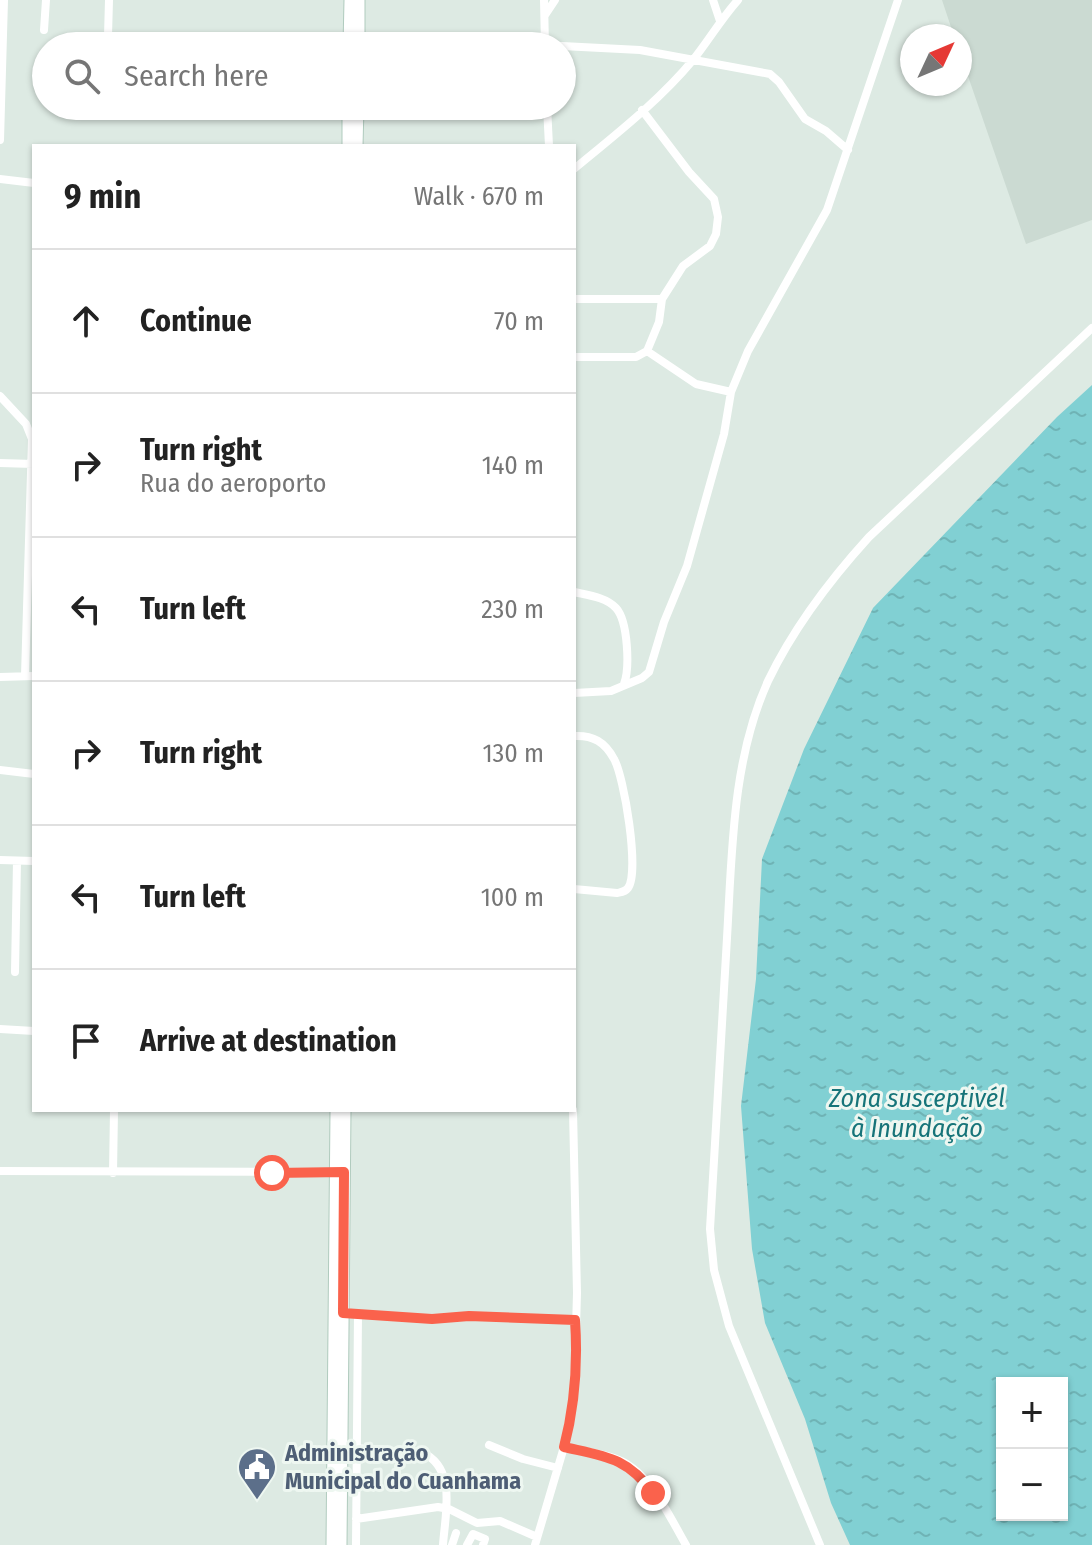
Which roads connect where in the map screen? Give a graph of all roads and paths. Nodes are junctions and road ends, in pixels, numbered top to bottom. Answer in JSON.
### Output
{"nodes":[{"id":1,"x":4,"y":0,"type":"edge"},
{"id":2,"x":46,"y":0,"type":"edge"},
{"id":3,"x":109,"y":0,"type":"edge"},
{"id":4,"x":350,"y":0,"type":"edge"},
{"id":5,"x":359,"y":0,"type":"edge"},
{"id":6,"x":544,"y":0,"type":"edge"},
{"id":7,"x":555,"y":0,"type":"edge"},
{"id":8,"x":713,"y":0,"type":"edge"},
{"id":9,"x":738,"y":0,"type":"edge"},
{"id":10,"x":898,"y":0,"type":"edge"},
{"id":11,"x":544,"y":16,"type":"junction"},
{"id":12,"x":720,"y":21,"type":"junction"},
{"id":13,"x":44,"y":30,"type":"dead end"},
{"id":14,"x":108,"y":32,"type":"edge"},
{"id":15,"x":353,"y":32,"type":"edge"},
{"id":16,"x":355,"y":32,"type":"edge"},
{"id":17,"x":545,"y":32,"type":"edge"},
{"id":18,"x":576,"y":47,"type":"edge"},
{"id":19,"x":694,"y":59,"type":"junction"},
{"id":20,"x":642,"y":110,"type":"junction"},
{"id":21,"x":348,"y":120,"type":"edge"},
{"id":22,"x":358,"y":120,"type":"edge"},
{"id":23,"x":548,"y":120,"type":"edge"},
{"id":24,"x":0,"y":140,"type":"edge"},
{"id":25,"x":348,"y":144,"type":"edge"},
{"id":26,"x":357,"y":144,"type":"edge"},
{"id":27,"x":549,"y":144,"type":"edge"},
{"id":28,"x":848,"y":150,"type":"junction"},
{"id":29,"x":576,"y":167,"type":"edge"},
{"id":30,"x":0,"y":179,"type":"edge"},
{"id":31,"x":32,"y":183,"type":"edge"},
{"id":32,"x":576,"y":299,"type":"edge"},
{"id":33,"x":662,"y":299,"type":"junction"},
{"id":34,"x":1092,"y":328,"type":"edge"},
{"id":35,"x":647,"y":351,"type":"junction"},
{"id":36,"x":576,"y":357,"type":"edge"},
{"id":37,"x":731,"y":392,"type":"junction"},
{"id":38,"x":0,"y":396,"type":"edge"},
{"id":39,"x":32,"y":439,"type":"edge"},
{"id":40,"x":0,"y":463,"type":"edge"},
{"id":41,"x":32,"y":464,"type":"edge"},
{"id":42,"x":32,"y":535,"type":"edge"},
{"id":43,"x":576,"y":593,"type":"edge"},
{"id":44,"x":30,"y":676,"type":"edge"},
{"id":45,"x":0,"y":677,"type":"edge"},
{"id":46,"x":624,"y":684,"type":"junction"},
{"id":47,"x":576,"y":693,"type":"edge"},
{"id":48,"x":576,"y":736,"type":"edge"},
{"id":49,"x":0,"y":770,"type":"edge"},
{"id":50,"x":32,"y":774,"type":"edge"},
{"id":51,"x":0,"y":860,"type":"edge"},
{"id":52,"x":17,"y":861,"type":"junction"},
{"id":53,"x":32,"y":861,"type":"edge"},
{"id":54,"x":576,"y":889,"type":"edge"},
{"id":55,"x":15,"y":972,"type":"dead end"},
{"id":56,"x":0,"y":1029,"type":"edge"},
{"id":57,"x":32,"y":1031,"type":"edge"},
{"id":58,"x":114,"y":1112,"type":"edge"},
{"id":59,"x":336,"y":1112,"type":"edge"},
{"id":60,"x":345,"y":1112,"type":"edge"},
{"id":61,"x":573,"y":1112,"type":"edge"},
{"id":62,"x":0,"y":1171,"type":"edge"},
{"id":63,"x":340,"y":1172,"type":"junction"},
{"id":64,"x":113,"y":1173,"type":"junction"},
{"id":65,"x":343,"y":1313,"type":"junction"},
{"id":66,"x":358,"y":1314,"type":"junction"},
{"id":67,"x":575,"y":1320,"type":"junction"},
{"id":68,"x":489,"y":1445,"type":"dead end"},
{"id":69,"x":564,"y":1447,"type":"junction"},
{"id":70,"x":357,"y":1448,"type":"junction"},
{"id":71,"x":558,"y":1468,"type":"junction"},
{"id":72,"x":445,"y":1508,"type":"junction"},
{"id":73,"x":356,"y":1519,"type":"junction"},
{"id":74,"x":488,"y":1521,"type":"junction"},
{"id":75,"x":456,"y":1533,"type":"dead end"},
{"id":76,"x":482,"y":1541,"type":"edge"},
{"id":77,"x":536,"y":1541,"type":"edge"},
{"id":78,"x":332,"y":1545,"type":"edge"},
{"id":79,"x":341,"y":1545,"type":"edge"},
{"id":80,"x":356,"y":1545,"type":"edge"},
{"id":81,"x":443,"y":1545,"type":"edge"},
{"id":82,"x":452,"y":1545,"type":"edge"},
{"id":83,"x":467,"y":1545,"type":"edge"},
{"id":84,"x":686,"y":1545,"type":"edge"},
{"id":85,"x":820,"y":1545,"type":"edge"}],
"edges":[{"from":1,"to":24,"type":"street"},
{"from":2,"to":13,"type":"street"},
{"from":3,"to":14,"type":"street"},
{"from":4,"to":15,"type":"main road"},
{"from":5,"to":16,"type":"main road"},
{"from":6,"to":11,"type":"street"},
{"from":7,"to":11,"type":"street"},
{"from":8,"to":12,"type":"street"},
{"from":9,"to":12,"type":"street"},
{"from":10,"to":28,"type":"street"},
{"from":11,"to":17,"type":"street"},
{"from":12,"to":19,"type":"street"},
{"from":18,"to":19,"type":"street"},
{"from":19,"to":20,"type":"street"},
{"from":19,"to":28,"type":"street"},
{"from":20,"to":29,"type":"street"},
{"from":20,"to":33,"type":"street"},
{"from":21,"to":25,"type":"main road"},
{"from":22,"to":26,"type":"main road"},
{"from":23,"to":27,"type":"street"},
{"from":28,"to":37,"type":"street"},
{"from":30,"to":31,"type":"street"},
{"from":32,"to":33,"type":"street"},
{"from":33,"to":35,"type":"street"},
{"from":34,"to":85,"type":"street"},
{"from":35,"to":36,"type":"street"},
{"from":35,"to":37,"type":"street"},
{"from":37,"to":46,"type":"street"},
{"from":38,"to":39,"type":"street"},
{"from":40,"to":41,"type":"street"},
{"from":42,"to":44,"type":"street"},
{"from":43,"to":46,"type":"street"},
{"from":44,"to":45,"type":"street"},
{"from":46,"to":47,"type":"street"},
{"from":48,"to":54,"type":"street"},
{"from":49,"to":50,"type":"street"},
{"from":51,"to":52,"type":"street"},
{"from":52,"to":53,"type":"street"},
{"from":52,"to":55,"type":"street"},
{"from":56,"to":57,"type":"street"},
{"from":58,"to":64,"type":"street"},
{"from":59,"to":63,"type":"main road"},
{"from":60,"to":63,"type":"main road"},
{"from":61,"to":67,"type":"street"},
{"from":62,"to":64,"type":"street"},
{"from":63,"to":64,"type":"street"},
{"from":63,"to":65,"type":"main road"},
{"from":63,"to":78,"type":"main road"},
{"from":65,"to":66,"type":"street"},
{"from":65,"to":79,"type":"main road"},
{"from":66,"to":67,"type":"street"},
{"from":66,"to":70,"type":"street"},
{"from":67,"to":69,"type":"street"},
{"from":68,"to":71,"type":"street"},
{"from":69,"to":71,"type":"street"},
{"from":69,"to":84,"type":"street"},
{"from":70,"to":72,"type":"street"},
{"from":70,"to":73,"type":"street"},
{"from":71,"to":77,"type":"street"},
{"from":72,"to":73,"type":"street"},
{"from":72,"to":74,"type":"street"},
{"from":72,"to":81,"type":"street"},
{"from":73,"to":80,"type":"street"},
{"from":74,"to":76,"type":"street"},
{"from":74,"to":77,"type":"street"},
{"from":75,"to":82,"type":"street"},
{"from":76,"to":83,"type":"street"}]}
